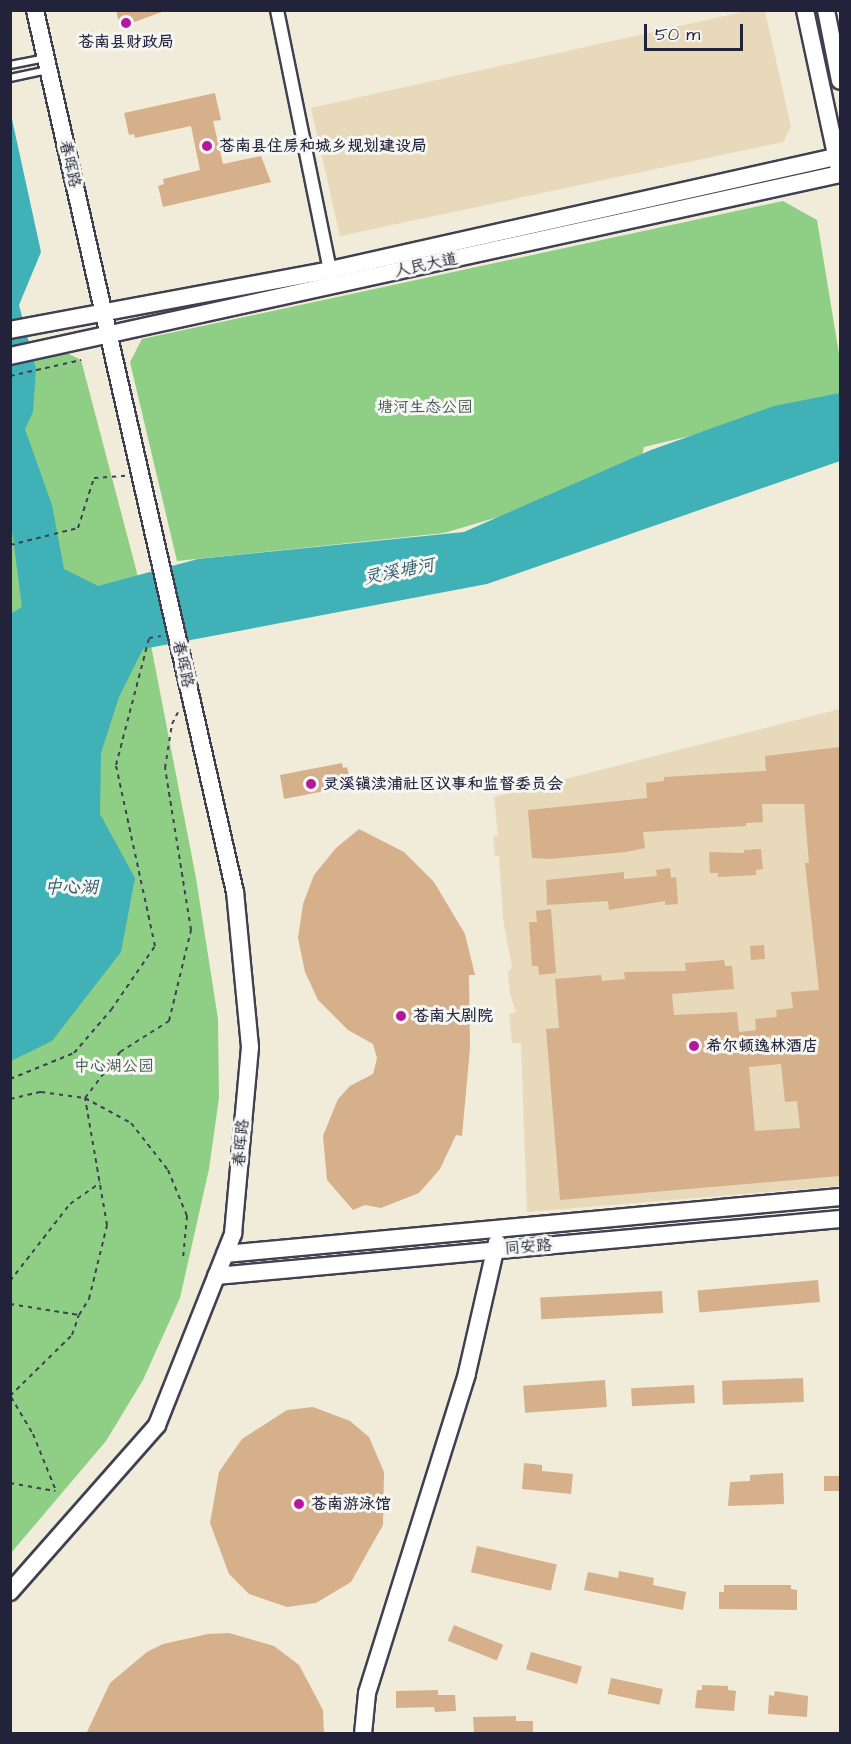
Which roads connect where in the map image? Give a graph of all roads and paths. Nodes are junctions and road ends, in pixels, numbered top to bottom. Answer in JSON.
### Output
{"nodes":[{"id":1,"x":35,"y":10,"type":"edge"},
{"id":2,"x":277,"y":10,"type":"edge"},
{"id":3,"x":805,"y":10,"type":"edge"},
{"id":4,"x":826,"y":10,"type":"edge"},
{"id":5,"x":47,"y":64,"type":"junction"},
{"id":6,"x":10,"y":65,"type":"edge"},
{"id":7,"x":10,"y":78,"type":"edge"},
{"id":8,"x":840,"y":81,"type":"edge"},
{"id":9,"x":838,"y":156,"type":"edge"},
{"id":10,"x":840,"y":174,"type":"edge"},
{"id":11,"x":330,"y":270,"type":"junction"},
{"id":12,"x":106,"y":321,"type":"junction"},
{"id":13,"x":10,"y":330,"type":"edge"},
{"id":14,"x":10,"y":356,"type":"edge"},
{"id":15,"x":81,"y":360,"type":"dead end"},
{"id":16,"x":10,"y":376,"type":"edge"},
{"id":17,"x":141,"y":475,"type":"junction"},
{"id":18,"x":10,"y":545,"type":"edge"},
{"id":19,"x":176,"y":632,"type":"junction"},
{"id":20,"x":189,"y":690,"type":"junction"},
{"id":21,"x":10,"y":1079,"type":"edge"},
{"id":22,"x":85,"y":1098,"type":"junction"},
{"id":23,"x":10,"y":1099,"type":"edge"},
{"id":24,"x":100,"y":1183,"type":"junction"},
{"id":25,"x":840,"y":1197,"type":"edge"},
{"id":26,"x":840,"y":1219,"type":"edge"},
{"id":27,"x":498,"y":1229,"type":"junction"},
{"id":28,"x":496,"y":1250,"type":"junction"},
{"id":29,"x":225,"y":1254,"type":"junction"},
{"id":30,"x":183,"y":1258,"type":"dead end"},
{"id":31,"x":216,"y":1276,"type":"junction"},
{"id":32,"x":10,"y":1281,"type":"edge"},
{"id":33,"x":10,"y":1304,"type":"edge"},
{"id":34,"x":79,"y":1316,"type":"junction"},
{"id":35,"x":10,"y":1396,"type":"edge"},
{"id":36,"x":10,"y":1483,"type":"edge"},
{"id":37,"x":10,"y":1592,"type":"edge"},
{"id":38,"x":363,"y":1734,"type":"edge"}],
"edges":[{"from":1,"to":5,"type":"street","name":"春晖路"},
{"from":2,"to":11,"type":"street"},
{"from":3,"to":9,"type":"street"},
{"from":4,"to":8,"type":"street"},
{"from":5,"to":6,"type":"lane"},
{"from":5,"to":7,"type":"lane"},
{"from":5,"to":12,"type":"street","name":"春晖路"},
{"from":9,"to":10,"type":"street"},
{"from":9,"to":11,"type":"street","name":"人民大道"},
{"from":10,"to":12,"type":"street","name":"人民大道"},
{"from":11,"to":12,"type":"street","name":"人民大道"},
{"from":12,"to":13,"type":"street","name":"人民大道"},
{"from":12,"to":14,"type":"street","name":"人民大道"},
{"from":12,"to":17,"type":"street","name":"春晖路"},
{"from":15,"to":16,"type":"path"},
{"from":17,"to":18,"type":"path"},
{"from":17,"to":19,"type":"street","name":"春晖路"},
{"from":19,"to":20,"type":"street","name":"春晖路"},
{"from":19,"to":21,"type":"path"},
{"from":20,"to":22,"type":"path"},
{"from":20,"to":29,"type":"street","name":"春晖路"},
{"from":22,"to":23,"type":"path"},
{"from":22,"to":24,"type":"path"},
{"from":22,"to":30,"type":"path"},
{"from":24,"to":32,"type":"path"},
{"from":24,"to":34,"type":"path"},
{"from":25,"to":27,"type":"street","name":"同安路"},
{"from":26,"to":28,"type":"street","name":"同安路"},
{"from":27,"to":28,"type":"street"},
{"from":27,"to":29,"type":"street","name":"同安路"},
{"from":28,"to":31,"type":"street","name":"同安路"},
{"from":28,"to":38,"type":"street"},
{"from":29,"to":31,"type":"street","name":"春晖路"},
{"from":31,"to":37,"type":"street","name":"春晖路"},
{"from":33,"to":34,"type":"path"},
{"from":34,"to":35,"type":"path"},
{"from":35,"to":36,"type":"path"}]}
